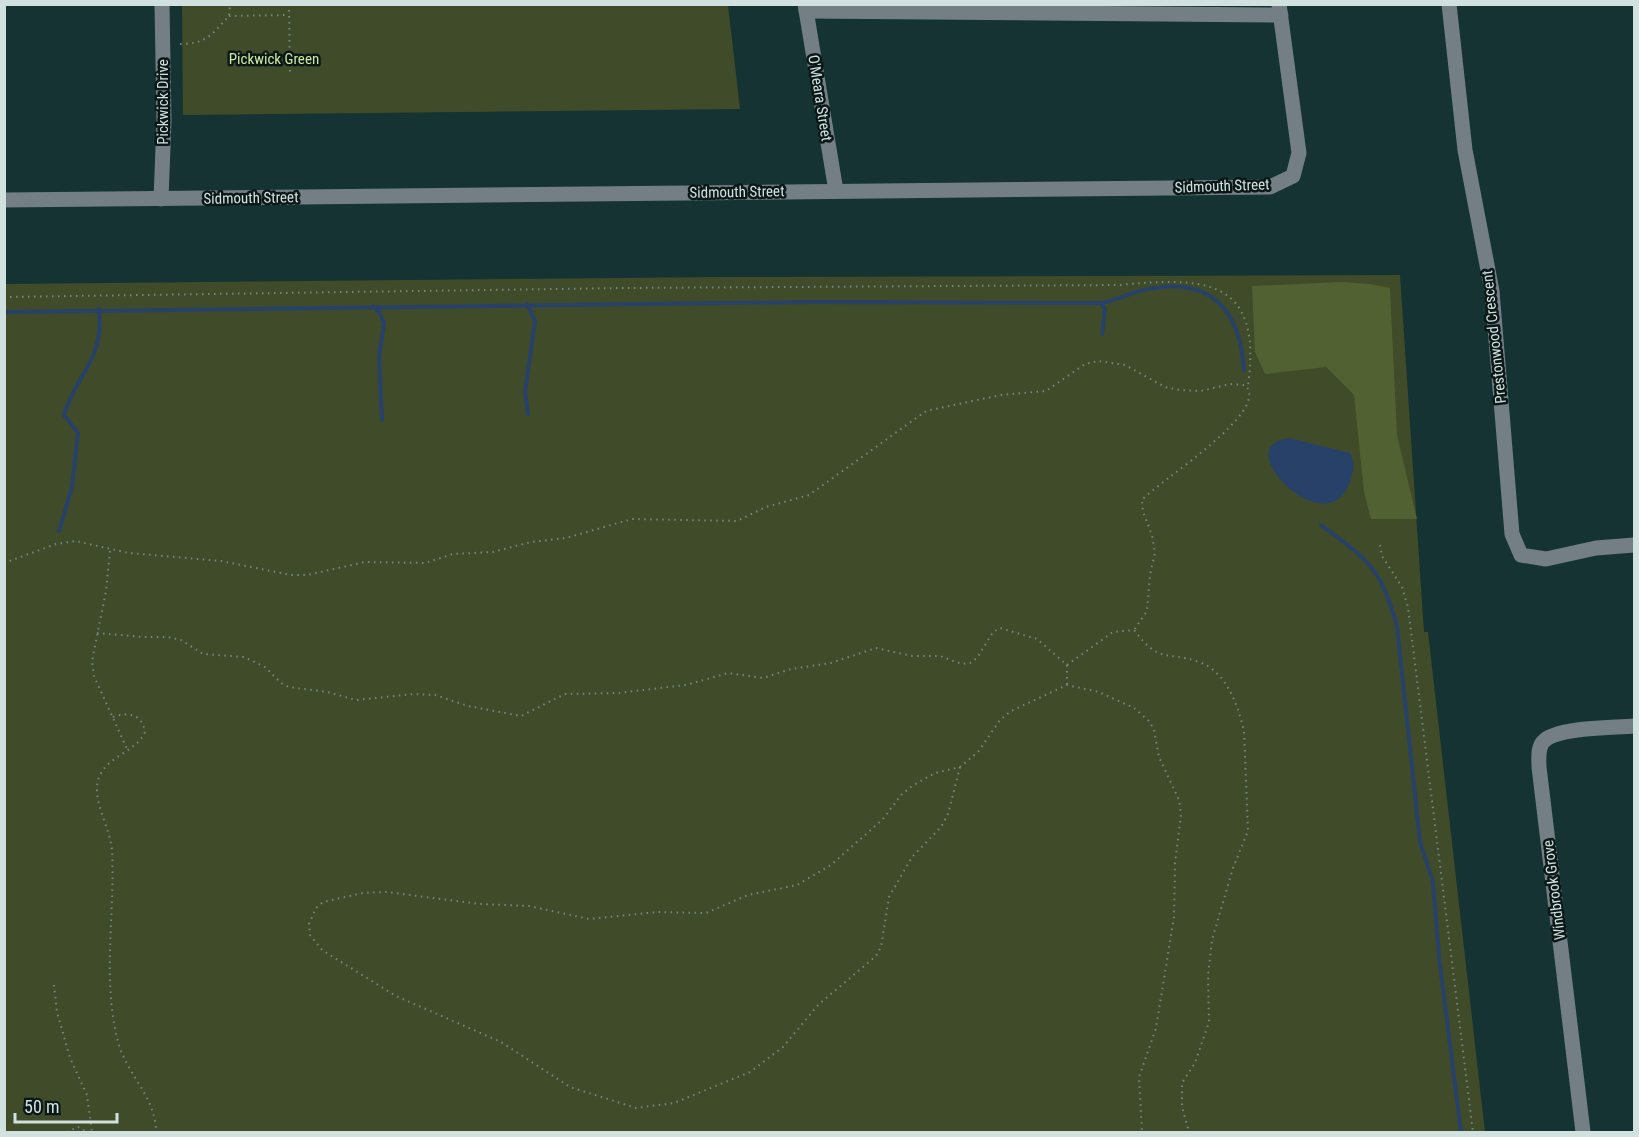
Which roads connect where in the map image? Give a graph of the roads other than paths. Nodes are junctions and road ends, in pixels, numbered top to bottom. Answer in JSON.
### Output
{"nodes":[{"id":1,"x":162,"y":4,"type":"edge"},
{"id":2,"x":1449,"y":4,"type":"edge"},
{"id":3,"x":806,"y":8,"type":"edge"},
{"id":4,"x":1280,"y":10,"type":"edge"},
{"id":5,"x":836,"y":191,"type":"junction"},
{"id":6,"x":161,"y":199,"type":"junction"},
{"id":7,"x":4,"y":200,"type":"edge"},
{"id":8,"x":1635,"y":545,"type":"edge"},
{"id":9,"x":1635,"y":726,"type":"edge"},
{"id":10,"x":1583,"y":1132,"type":"edge"}],
"edges":[{"from":1,"to":6,"type":"street","name":"Pickwick Drive"},
{"from":2,"to":8,"type":"street","name":"Prestonwood Crescent"},
{"from":3,"to":4,"type":"street"},
{"from":3,"to":5,"type":"street","name":"O'Meara Street"},
{"from":4,"to":5,"type":"street","name":"Sidmouth Street"},
{"from":5,"to":6,"type":"street","name":"Sidmouth Street"},
{"from":6,"to":7,"type":"street","name":"Sidmouth Street"},
{"from":9,"to":10,"type":"street","name":"Windbrook Grove"}]}
